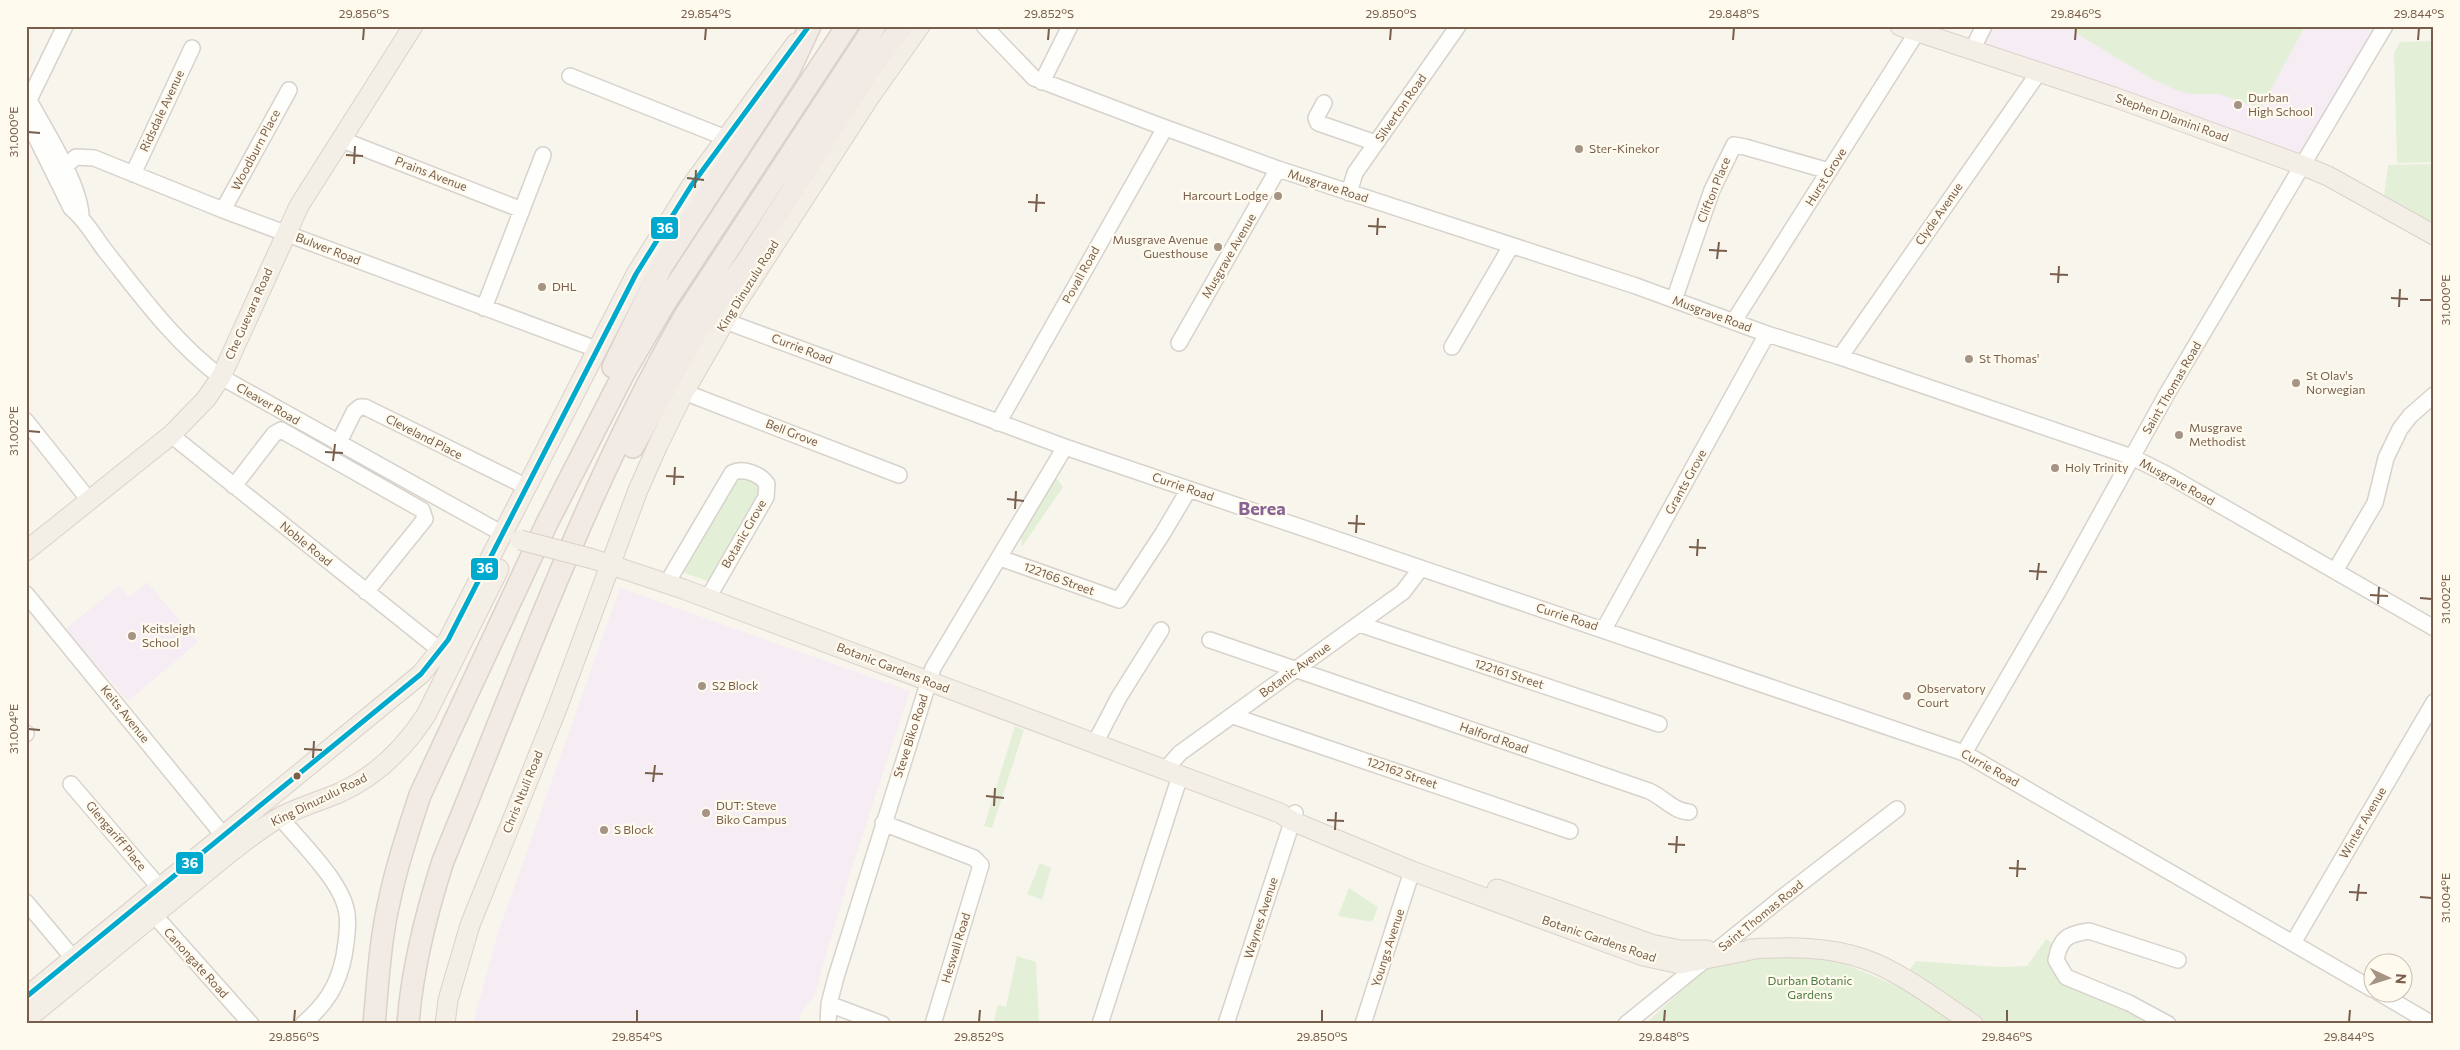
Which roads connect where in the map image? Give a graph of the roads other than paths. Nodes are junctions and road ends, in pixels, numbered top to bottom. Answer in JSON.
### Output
{"nodes":[{"id":1,"x":64,"y":26,"type":"edge"},
{"id":2,"x":413,"y":26,"type":"edge"},
{"id":3,"x":809,"y":26,"type":"edge"},
{"id":4,"x":847,"y":26,"type":"edge"},
{"id":5,"x":875,"y":26,"type":"edge"},
{"id":6,"x":902,"y":26,"type":"edge"},
{"id":7,"x":920,"y":26,"type":"edge"},
{"id":8,"x":984,"y":26,"type":"edge"},
{"id":9,"x":1070,"y":26,"type":"edge"},
{"id":10,"x":1458,"y":26,"type":"edge"},
{"id":11,"x":1984,"y":26,"type":"edge"},
{"id":12,"x":2384,"y":26,"type":"edge"},
{"id":13,"x":1908,"y":29,"type":"edge"},
{"id":14,"x":192,"y":48,"type":"dead end"},
{"id":15,"x":1972,"y":50,"type":"junction"},
{"id":16,"x":2039,"y":72,"type":"junction"},
{"id":17,"x":42,"y":73,"type":"junction"},
{"id":18,"x":570,"y":76,"type":"dead end"},
{"id":19,"x":26,"y":77,"type":"edge"},
{"id":20,"x":1042,"y":82,"type":"junction"},
{"id":21,"x":289,"y":90,"type":"dead end"},
{"id":22,"x":1324,"y":103,"type":"dead end"},
{"id":23,"x":27,"y":106,"type":"edge"},
{"id":24,"x":1165,"y":128,"type":"junction"},
{"id":25,"x":726,"y":138,"type":"junction"},
{"id":26,"x":340,"y":139,"type":"junction"},
{"id":27,"x":1376,"y":144,"type":"junction"},
{"id":28,"x":543,"y":155,"type":"dead end"},
{"id":29,"x":2304,"y":166,"type":"junction"},
{"id":30,"x":64,"y":167,"type":"junction"},
{"id":31,"x":1278,"y":170,"type":"junction"},
{"id":32,"x":1829,"y":171,"type":"junction"},
{"id":33,"x":133,"y":174,"type":"junction"},
{"id":34,"x":1349,"y":193,"type":"junction"},
{"id":35,"x":223,"y":210,"type":"junction"},
{"id":36,"x":522,"y":210,"type":"junction"},
{"id":37,"x":81,"y":216,"type":"junction"},
{"id":38,"x":286,"y":233,"type":"junction"},
{"id":39,"x":2434,"y":235,"type":"edge"},
{"id":40,"x":1511,"y":246,"type":"junction"},
{"id":41,"x":1674,"y":300,"type":"junction"},
{"id":42,"x":484,"y":308,"type":"junction"},
{"id":43,"x":725,"y":320,"type":"junction"},
{"id":44,"x":1734,"y":321,"type":"junction"},
{"id":45,"x":1767,"y":334,"type":"junction"},
{"id":46,"x":1179,"y":343,"type":"dead end"},
{"id":47,"x":1452,"y":346,"type":"dead end"},
{"id":48,"x":596,"y":349,"type":"junction"},
{"id":49,"x":1840,"y":356,"type":"junction"},
{"id":50,"x":221,"y":377,"type":"junction"},
{"id":51,"x":684,"y":392,"type":"junction"},
{"id":52,"x":2434,"y":395,"type":"edge"},
{"id":53,"x":26,"y":421,"type":"edge"},
{"id":54,"x":998,"y":423,"type":"junction"},
{"id":55,"x":171,"y":435,"type":"junction"},
{"id":56,"x":338,"y":444,"type":"junction"},
{"id":57,"x":1065,"y":447,"type":"junction"},
{"id":58,"x":2132,"y":457,"type":"junction"},
{"id":59,"x":899,"y":475,"type":"dead end"},
{"id":60,"x":234,"y":486,"type":"junction"},
{"id":61,"x":527,"y":487,"type":"junction"},
{"id":62,"x":1189,"y":489,"type":"junction"},
{"id":63,"x":89,"y":500,"type":"junction"},
{"id":64,"x":547,"y":523,"type":"junction"},
{"id":65,"x":580,"y":526,"type":"junction"},
{"id":66,"x":513,"y":537,"type":"junction"},
{"id":67,"x":26,"y":551,"type":"edge"},
{"id":68,"x":1000,"y":558,"type":"junction"},
{"id":69,"x":602,"y":561,"type":"junction"},
{"id":70,"x":1422,"y":568,"type":"junction"},
{"id":71,"x":2335,"y":571,"type":"junction"},
{"id":72,"x":666,"y":583,"type":"junction"},
{"id":73,"x":366,"y":592,"type":"junction"},
{"id":74,"x":26,"y":594,"type":"edge"},
{"id":75,"x":708,"y":598,"type":"junction"},
{"id":76,"x":1359,"y":624,"type":"junction"},
{"id":77,"x":2434,"y":628,"type":"edge"},
{"id":78,"x":1604,"y":629,"type":"junction"},
{"id":79,"x":1161,"y":630,"type":"dead end"},
{"id":80,"x":1210,"y":640,"type":"dead end"},
{"id":81,"x":441,"y":652,"type":"junction"},
{"id":82,"x":1295,"y":669,"type":"junction"},
{"id":83,"x":929,"y":681,"type":"junction"},
{"id":84,"x":2434,"y":702,"type":"edge"},
{"id":85,"x":1233,"y":716,"type":"junction"},
{"id":86,"x":1659,"y":724,"type":"dead end"},
{"id":87,"x":1095,"y":743,"type":"junction"},
{"id":88,"x":1964,"y":753,"type":"junction"},
{"id":89,"x":1173,"y":773,"type":"junction"},
{"id":90,"x":71,"y":784,"type":"dead end"},
{"id":91,"x":1898,"y":809,"type":"dead end"},
{"id":92,"x":1689,"y":812,"type":"dead end"},
{"id":93,"x":1289,"y":816,"type":"junction"},
{"id":94,"x":280,"y":817,"type":"junction"},
{"id":95,"x":883,"y":822,"type":"junction"},
{"id":96,"x":1570,"y":831,"type":"dead end"},
{"id":97,"x":223,"y":835,"type":"junction"},
{"id":98,"x":1412,"y":871,"type":"junction"},
{"id":99,"x":160,"y":888,"type":"junction"},
{"id":100,"x":26,"y":902,"type":"edge"},
{"id":101,"x":149,"y":909,"type":"junction"},
{"id":102,"x":2293,"y":943,"type":"junction"},
{"id":103,"x":1723,"y":950,"type":"junction"},
{"id":104,"x":73,"y":958,"type":"junction"},
{"id":105,"x":2178,"y":960,"type":"dead end"},
{"id":106,"x":1681,"y":971,"type":"junction"},
{"id":107,"x":2362,"y":983,"type":"edge"},
{"id":108,"x":26,"y":997,"type":"edge"},
{"id":109,"x":2395,"y":1002,"type":"edge"},
{"id":110,"x":829,"y":1004,"type":"junction"},
{"id":111,"x":409,"y":1013,"type":"edge"},
{"id":112,"x":26,"y":1020,"type":"edge"},
{"id":113,"x":1367,"y":1023,"type":"edge"},
{"id":114,"x":251,"y":1024,"type":"edge"},
{"id":115,"x":304,"y":1024,"type":"edge"},
{"id":116,"x":374,"y":1024,"type":"edge"},
{"id":117,"x":414,"y":1024,"type":"edge"},
{"id":118,"x":445,"y":1024,"type":"edge"},
{"id":119,"x":828,"y":1024,"type":"edge"},
{"id":120,"x":882,"y":1024,"type":"edge"},
{"id":121,"x":933,"y":1024,"type":"edge"},
{"id":122,"x":1100,"y":1024,"type":"edge"},
{"id":123,"x":1226,"y":1024,"type":"edge"},
{"id":124,"x":1626,"y":1024,"type":"edge"},
{"id":125,"x":1973,"y":1024,"type":"edge"},
{"id":126,"x":2168,"y":1024,"type":"edge"},
{"id":127,"x":2432,"y":1024,"type":"edge"}],
"edges":[{"from":1,"to":17,"type":"street"},
{"from":2,"to":26,"type":"main road","name":"Che Guevara Road"},
{"from":3,"to":25,"type":"main road","name":"King Dinuzulu Road"},
{"from":3,"to":64,"type":"highway"},
{"from":4,"to":64,"type":"highway"},
{"from":5,"to":65,"type":"highway"},
{"from":6,"to":65,"type":"highway"},
{"from":7,"to":43,"type":"main road","name":"King Dinuzulu Road"},
{"from":8,"to":20,"type":"street","name":"Musgrave Road"},
{"from":9,"to":20,"type":"street"},
{"from":10,"to":27,"type":"street","name":"Silverton Road"},
{"from":11,"to":15,"type":"street"},
{"from":12,"to":29,"type":"street","name":"Saint Thomas Road"},
{"from":13,"to":15,"type":"main road","name":"Stephen Dlamini Road"},
{"from":13,"to":32,"type":"street","name":"Hurst Grove"},
{"from":14,"to":33,"type":"street","name":"Ridsdale Avenue"},
{"from":15,"to":16,"type":"main road","name":"Stephen Dlamini Road"},
{"from":16,"to":29,"type":"main road","name":"Stephen Dlamini Road"},
{"from":16,"to":49,"type":"street","name":"Clyde Avenue"},
{"from":17,"to":19,"type":"street"},
{"from":17,"to":23,"type":"street"},
{"from":18,"to":25,"type":"street"},
{"from":20,"to":24,"type":"street","name":"Musgrave Road"},
{"from":21,"to":35,"type":"street","name":"Woodburn Place"},
{"from":22,"to":27,"type":"street"},
{"from":23,"to":30,"type":"street","name":"Cleaver Road"},
{"from":23,"to":37,"type":"street","name":"Cleaver Road"},
{"from":24,"to":31,"type":"street","name":"Musgrave Road"},
{"from":24,"to":54,"type":"street","name":"Povall Road"},
{"from":25,"to":48,"type":"main road","name":"King Dinuzulu Road"},
{"from":26,"to":36,"type":"street","name":"Prains Avenue"},
{"from":26,"to":38,"type":"main road","name":"Che Guevara Road"},
{"from":27,"to":34,"type":"street","name":"Silverton Road"},
{"from":28,"to":36,"type":"street"},
{"from":29,"to":39,"type":"main road","name":"Stephen Dlamini Road"},
{"from":29,"to":58,"type":"street","name":"Saint Thomas Road"},
{"from":30,"to":33,"type":"street","name":"Bulwer Road"},
{"from":30,"to":37,"type":"street","name":"Cleaver Road"},
{"from":31,"to":34,"type":"street","name":"Musgrave Road"},
{"from":31,"to":46,"type":"street","name":"Musgrave Avenue"},
{"from":32,"to":41,"type":"street","name":"Clifton Place"},
{"from":32,"to":44,"type":"street","name":"Hurst Grove"},
{"from":33,"to":35,"type":"street","name":"Bulwer Road"},
{"from":34,"to":40,"type":"street","name":"Musgrave Road"},
{"from":35,"to":38,"type":"street","name":"Bulwer Road"},
{"from":36,"to":42,"type":"street"},
{"from":37,"to":50,"type":"street","name":"Cleaver Road"},
{"from":38,"to":42,"type":"street","name":"Bulwer Road"},
{"from":38,"to":50,"type":"main road","name":"Che Guevara Road"},
{"from":40,"to":41,"type":"street","name":"Musgrave Road"},
{"from":40,"to":47,"type":"street"},
{"from":41,"to":44,"type":"street","name":"Musgrave Road"},
{"from":42,"to":48,"type":"street","name":"Bulwer Road"},
{"from":43,"to":51,"type":"main road","name":"King Dinuzulu Road"},
{"from":43,"to":54,"type":"street","name":"Currie Road"},
{"from":44,"to":45,"type":"street","name":"Musgrave Road"},
{"from":45,"to":49,"type":"street","name":"Musgrave Road"},
{"from":45,"to":78,"type":"street","name":"Grants Grove"},
{"from":48,"to":61,"type":"main road","name":"King Dinuzulu Road"},
{"from":49,"to":58,"type":"street","name":"Musgrave Road"},
{"from":50,"to":55,"type":"main road","name":"Che Guevara Road"},
{"from":50,"to":56,"type":"street","name":"Cleaver Road"},
{"from":51,"to":59,"type":"street","name":"Bell Grove"},
{"from":51,"to":69,"type":"main road","name":"King Dinuzulu Road"},
{"from":52,"to":71,"type":"street"},
{"from":53,"to":63,"type":"street"},
{"from":54,"to":57,"type":"street","name":"Currie Road"},
{"from":55,"to":60,"type":"street","name":"Noble Road"},
{"from":55,"to":63,"type":"main road","name":"Che Guevara Road"},
{"from":56,"to":61,"type":"street","name":"Cleveland Place"},
{"from":56,"to":66,"type":"street","name":"Cleaver Road"},
{"from":57,"to":62,"type":"street","name":"Currie Road"},
{"from":57,"to":68,"type":"street","name":"Steve Biko Road"},
{"from":58,"to":71,"type":"street","name":"Musgrave Road"},
{"from":58,"to":88,"type":"street","name":"Saint Thomas Road"},
{"from":60,"to":73,"type":"street","name":"Noble Road"},
{"from":60,"to":73,"type":"street"},
{"from":61,"to":66,"type":"main road","name":"King Dinuzulu Road"},
{"from":62,"to":68,"type":"street","name":"122166 Street"},
{"from":62,"to":70,"type":"street","name":"Currie Road"},
{"from":63,"to":67,"type":"main road","name":"Che Guevara Road"},
{"from":64,"to":116,"type":"highway"},
{"from":65,"to":111,"type":"highway"},
{"from":66,"to":69,"type":"main road","name":"Botanic Gardens Road","bridge":true},
{"from":66,"to":81,"type":"main road","name":"King Dinuzulu Road"},
{"from":66,"to":94,"type":"main road","name":"King Dinuzulu Road"},
{"from":68,"to":83,"type":"street","name":"Steve Biko Road"},
{"from":69,"to":72,"type":"main road","name":"Botanic Gardens Road"},
{"from":69,"to":118,"type":"main road","name":"Chris Ntuli Road"},
{"from":70,"to":76,"type":"street","name":"Botanic Avenue"},
{"from":70,"to":78,"type":"street","name":"Currie Road"},
{"from":71,"to":77,"type":"street","name":"Musgrave Road"},
{"from":72,"to":75,"type":"main road","name":"Botanic Gardens Road"},
{"from":72,"to":75,"type":"street","name":"Botanic Grove"},
{"from":73,"to":81,"type":"street","name":"Noble Road"},
{"from":74,"to":97,"type":"street","name":"Keits Avenue"},
{"from":75,"to":83,"type":"main road","name":"Botanic Gardens Road"},
{"from":76,"to":82,"type":"street","name":"Botanic Avenue"},
{"from":76,"to":86,"type":"street","name":"122161 Street"},
{"from":78,"to":88,"type":"street","name":"Currie Road"},
{"from":79,"to":87,"type":"street"},
{"from":80,"to":82,"type":"street","name":"Halford Road"},
{"from":81,"to":97,"type":"main road","name":"King Dinuzulu Road"},
{"from":82,"to":85,"type":"street","name":"Botanic Avenue"},
{"from":82,"to":92,"type":"street","name":"Halford Road"},
{"from":83,"to":87,"type":"main road","name":"Botanic Gardens Road"},
{"from":83,"to":95,"type":"street","name":"Steve Biko Road"},
{"from":84,"to":102,"type":"street","name":"Winter Avenue"},
{"from":85,"to":89,"type":"street","name":"Botanic Avenue"},
{"from":85,"to":96,"type":"street","name":"122162 Street"},
{"from":87,"to":89,"type":"main road","name":"Botanic Gardens Road"},
{"from":88,"to":102,"type":"street","name":"Currie Road"},
{"from":89,"to":93,"type":"main road","name":"Botanic Gardens Road"},
{"from":89,"to":122,"type":"street","name":"Botanic Avenue"},
{"from":90,"to":99,"type":"street","name":"Glengariff Place"},
{"from":91,"to":103,"type":"street","name":"Saint Thomas Road"},
{"from":93,"to":98,"type":"main road","name":"Botanic Gardens Road"},
{"from":93,"to":103,"type":"main road","name":"Botanic Gardens Road"},
{"from":93,"to":123,"type":"street","name":"Waynes Avenue"},
{"from":94,"to":101,"type":"main road","name":"King Dinuzulu Road"},
{"from":94,"to":115,"type":"street"},
{"from":95,"to":110,"type":"street","name":"Steve Biko Road"},
{"from":95,"to":121,"type":"street","name":"Heswall Road"},
{"from":97,"to":99,"type":"main road","name":"King Dinuzulu Road"},
{"from":98,"to":106,"type":"main road","name":"Botanic Gardens Road"},
{"from":98,"to":113,"type":"street","name":"Youngs Avenue"},
{"from":99,"to":101,"type":"main road","name":"King Dinuzulu Road"},
{"from":100,"to":104,"type":"street"},
{"from":101,"to":104,"type":"main road","name":"King Dinuzulu Road"},
{"from":101,"to":112,"type":"main road","name":"King Dinuzulu Road"},
{"from":101,"to":114,"type":"street","name":"Canongate Road"},
{"from":102,"to":107,"type":"street","name":"Currie Road"},
{"from":103,"to":106,"type":"main road","name":"Botanic Gardens Road"},
{"from":103,"to":125,"type":"main road","name":"Botanic Gardens Road"},
{"from":104,"to":108,"type":"main road","name":"King Dinuzulu Road"},
{"from":105,"to":126,"type":"street"},
{"from":106,"to":124,"type":"street"},
{"from":109,"to":127,"type":"street"},
{"from":110,"to":119,"type":"street","name":"Steve Biko Road"},
{"from":110,"to":120,"type":"street"},
{"from":111,"to":117,"type":"highway"}]}
